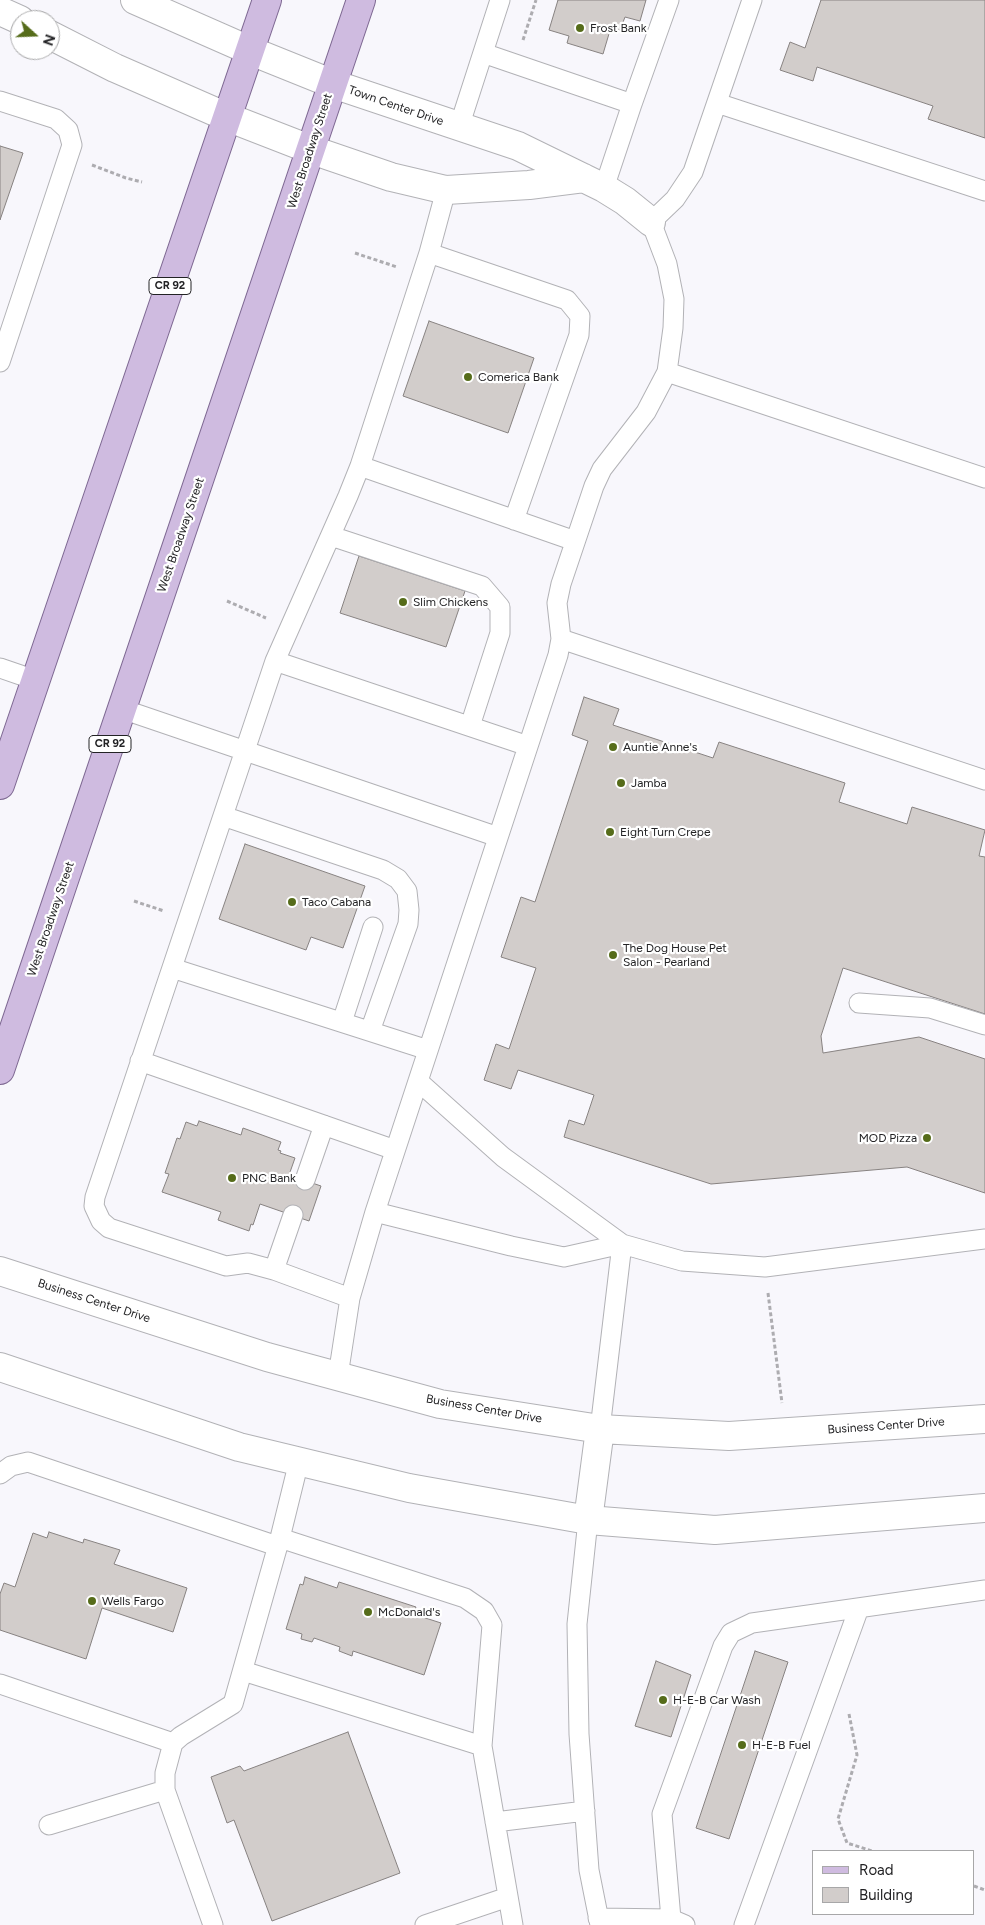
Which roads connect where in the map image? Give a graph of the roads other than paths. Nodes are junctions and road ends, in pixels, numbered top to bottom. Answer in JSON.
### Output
{"nodes":[{"id":1,"x":135,"y":0,"type":"edge"},
{"id":2,"x":267,"y":0,"type":"edge"},
{"id":3,"x":361,"y":0,"type":"edge"},
{"id":4,"x":500,"y":0,"type":"edge"},
{"id":5,"x":669,"y":0,"type":"edge"},
{"id":6,"x":752,"y":0,"type":"edge"},
{"id":7,"x":60,"y":40,"type":"edge"},
{"id":8,"x":250,"y":51,"type":"junction"},
{"id":9,"x":483,"y":53,"type":"junction"},
{"id":10,"x":333,"y":84,"type":"junction"},
{"id":11,"x":0,"y":101,"type":"edge"},
{"id":12,"x":717,"y":103,"type":"junction"},
{"id":13,"x":632,"y":104,"type":"junction"},
{"id":14,"x":227,"y":117,"type":"junction"},
{"id":15,"x":459,"y":127,"type":"junction"},
{"id":16,"x":312,"y":150,"type":"junction"},
{"id":17,"x":594,"y":183,"type":"junction"},
{"id":18,"x":446,"y":190,"type":"junction"},
{"id":19,"x":985,"y":191,"type":"edge"},
{"id":20,"x":651,"y":222,"type":"junction"},
{"id":21,"x":429,"y":253,"type":"junction"},
{"id":22,"x":5,"y":328,"type":"edge"},
{"id":23,"x":0,"y":362,"type":"edge"},
{"id":24,"x":667,"y":372,"type":"junction"},
{"id":25,"x":360,"y":466,"type":"junction"},
{"id":26,"x":985,"y":478,"type":"edge"},
{"id":27,"x":514,"y":520,"type":"junction"},
{"id":28,"x":331,"y":536,"type":"junction"},
{"id":29,"x":575,"y":541,"type":"junction"},
{"id":30,"x":561,"y":639,"type":"junction"},
{"id":31,"x":275,"y":661,"type":"junction"},
{"id":32,"x":0,"y":668,"type":"edge"},
{"id":33,"x":35,"y":680,"type":"junction"},
{"id":34,"x":122,"y":708,"type":"junction"},
{"id":35,"x":470,"y":726,"type":"junction"},
{"id":36,"x":528,"y":746,"type":"junction"},
{"id":37,"x":245,"y":750,"type":"junction"},
{"id":38,"x":985,"y":780,"type":"edge"},
{"id":39,"x":0,"y":785,"type":"edge"},
{"id":40,"x":223,"y":816,"type":"junction"},
{"id":41,"x":498,"y":837,"type":"junction"},
{"id":42,"x":374,"y":927,"type":"dead end"},
{"id":43,"x":172,"y":968,"type":"junction"},
{"id":44,"x":859,"y":1003,"type":"dead end"},
{"id":45,"x":342,"y":1022,"type":"junction"},
{"id":46,"x":985,"y":1025,"type":"edge"},
{"id":47,"x":370,"y":1031,"type":"junction"},
{"id":48,"x":428,"y":1050,"type":"junction"},
{"id":49,"x":140,"y":1061,"type":"junction"},
{"id":50,"x":0,"y":1070,"type":"edge"},
{"id":51,"x":418,"y":1081,"type":"junction"},
{"id":52,"x":324,"y":1125,"type":"junction"},
{"id":53,"x":395,"y":1150,"type":"junction"},
{"id":54,"x":305,"y":1180,"type":"dead end"},
{"id":55,"x":374,"y":1212,"type":"junction"},
{"id":56,"x":293,"y":1215,"type":"dead end"},
{"id":57,"x":985,"y":1239,"type":"edge"},
{"id":58,"x":622,"y":1244,"type":"junction"},
{"id":59,"x":274,"y":1270,"type":"junction"},
{"id":60,"x":0,"y":1271,"type":"edge"},
{"id":61,"x":350,"y":1298,"type":"junction"},
{"id":62,"x":0,"y":1367,"type":"edge"},
{"id":63,"x":338,"y":1376,"type":"junction"},
{"id":64,"x":985,"y":1419,"type":"edge"},
{"id":65,"x":600,"y":1429,"type":"junction"},
{"id":66,"x":298,"y":1461,"type":"junction"},
{"id":67,"x":0,"y":1474,"type":"edge"},
{"id":68,"x":985,"y":1508,"type":"edge"},
{"id":69,"x":588,"y":1520,"type":"junction"},
{"id":70,"x":279,"y":1542,"type":"junction"},
{"id":71,"x":985,"y":1590,"type":"edge"},
{"id":72,"x":859,"y":1608,"type":"junction"},
{"id":73,"x":243,"y":1671,"type":"junction"},
{"id":74,"x":0,"y":1684,"type":"edge"},
{"id":75,"x":173,"y":1743,"type":"junction"},
{"id":76,"x":482,"y":1746,"type":"junction"},
{"id":77,"x":165,"y":1790,"type":"junction"},
{"id":78,"x":585,"y":1811,"type":"junction"},
{"id":79,"x":495,"y":1822,"type":"junction"},
{"id":80,"x":49,"y":1825,"type":"dead end"},
{"id":81,"x":508,"y":1896,"type":"junction"},
{"id":82,"x":599,"y":1922,"type":"edge"},
{"id":83,"x":678,"y":1922,"type":"edge"},
{"id":84,"x":213,"y":1925,"type":"edge"},
{"id":85,"x":425,"y":1925,"type":"edge"},
{"id":86,"x":513,"y":1925,"type":"edge"},
{"id":87,"x":744,"y":1925,"type":"edge"}],
"edges":[{"from":1,"to":8,"type":"street","name":"Town Center Drive"},
{"from":2,"to":8,"type":"main road","number":"CR 92"},
{"from":3,"to":10,"type":"main road","name":"West Broadway Street","number":"CR 92"},
{"from":4,"to":9,"type":"lane"},
{"from":5,"to":13,"type":"lane"},
{"from":6,"to":12,"type":"lane"},
{"from":7,"to":14,"type":"street"},
{"from":8,"to":10,"type":"street","name":"Town Center Drive"},
{"from":8,"to":14,"type":"main road","number":"CR 92"},
{"from":9,"to":13,"type":"lane"},
{"from":9,"to":15,"type":"lane"},
{"from":10,"to":15,"type":"street","name":"Town Center Drive"},
{"from":10,"to":16,"type":"main road","name":"West Broadway Street","number":"CR 92"},
{"from":11,"to":22,"type":"lane"},
{"from":12,"to":19,"type":"lane"},
{"from":12,"to":20,"type":"lane"},
{"from":13,"to":17,"type":"lane"},
{"from":14,"to":16,"type":"street"},
{"from":14,"to":33,"type":"main road","number":"CR 92"},
{"from":15,"to":17,"type":"street","name":"Town Center Drive"},
{"from":16,"to":18,"type":"street"},
{"from":16,"to":34,"type":"main road","name":"West Broadway Street","number":"CR 92"},
{"from":17,"to":18,"type":"street"},
{"from":17,"to":20,"type":"street","name":"Town Center Drive"},
{"from":18,"to":21,"type":"lane"},
{"from":20,"to":24,"type":"lane"},
{"from":21,"to":25,"type":"lane"},
{"from":21,"to":27,"type":"lane"},
{"from":22,"to":23,"type":"lane"},
{"from":24,"to":26,"type":"lane"},
{"from":24,"to":29,"type":"lane"},
{"from":25,"to":27,"type":"lane"},
{"from":25,"to":28,"type":"lane"},
{"from":27,"to":29,"type":"lane"},
{"from":28,"to":31,"type":"lane"},
{"from":28,"to":35,"type":"lane"},
{"from":29,"to":30,"type":"lane"},
{"from":30,"to":36,"type":"lane"},
{"from":30,"to":38,"type":"lane"},
{"from":31,"to":35,"type":"lane"},
{"from":31,"to":37,"type":"lane"},
{"from":32,"to":33,"type":"lane"},
{"from":33,"to":39,"type":"main road","number":"CR 92"},
{"from":34,"to":37,"type":"lane"},
{"from":34,"to":50,"type":"main road","name":"West Broadway Street","number":"CR 92"},
{"from":35,"to":36,"type":"lane"},
{"from":36,"to":41,"type":"lane"},
{"from":37,"to":40,"type":"lane"},
{"from":37,"to":41,"type":"lane"},
{"from":40,"to":43,"type":"lane"},
{"from":40,"to":47,"type":"lane"},
{"from":41,"to":48,"type":"lane"},
{"from":42,"to":45,"type":"lane"},
{"from":43,"to":45,"type":"lane"},
{"from":43,"to":49,"type":"lane"},
{"from":44,"to":46,"type":"lane"},
{"from":45,"to":47,"type":"lane"},
{"from":47,"to":48,"type":"lane"},
{"from":48,"to":51,"type":"lane"},
{"from":49,"to":52,"type":"lane"},
{"from":49,"to":59,"type":"lane"},
{"from":51,"to":53,"type":"lane"},
{"from":51,"to":58,"type":"lane"},
{"from":52,"to":53,"type":"lane"},
{"from":52,"to":54,"type":"lane"},
{"from":53,"to":55,"type":"lane"},
{"from":55,"to":58,"type":"lane"},
{"from":55,"to":61,"type":"lane"},
{"from":56,"to":59,"type":"lane"},
{"from":57,"to":58,"type":"lane"},
{"from":58,"to":65,"type":"lane"},
{"from":59,"to":61,"type":"lane"},
{"from":60,"to":63,"type":"street","name":"Business Center Drive"},
{"from":61,"to":63,"type":"lane"},
{"from":62,"to":66,"type":"street"},
{"from":63,"to":65,"type":"street","name":"Business Center Drive"},
{"from":64,"to":65,"type":"street","name":"Business Center Drive"},
{"from":65,"to":69,"type":"street"},
{"from":66,"to":69,"type":"street"},
{"from":66,"to":70,"type":"lane"},
{"from":67,"to":70,"type":"lane"},
{"from":68,"to":69,"type":"street"},
{"from":69,"to":78,"type":"lane"},
{"from":70,"to":73,"type":"lane"},
{"from":70,"to":76,"type":"lane"},
{"from":71,"to":72,"type":"lane"},
{"from":72,"to":83,"type":"lane"},
{"from":72,"to":87,"type":"lane"},
{"from":73,"to":75,"type":"lane"},
{"from":73,"to":76,"type":"lane"},
{"from":74,"to":75,"type":"lane"},
{"from":75,"to":77,"type":"lane"},
{"from":76,"to":79,"type":"lane"},
{"from":77,"to":80,"type":"lane"},
{"from":77,"to":84,"type":"lane"},
{"from":78,"to":79,"type":"lane"},
{"from":78,"to":82,"type":"lane"},
{"from":79,"to":81,"type":"lane"},
{"from":81,"to":85,"type":"lane"},
{"from":81,"to":86,"type":"lane"},
{"from":82,"to":83,"type":"lane"}]}
